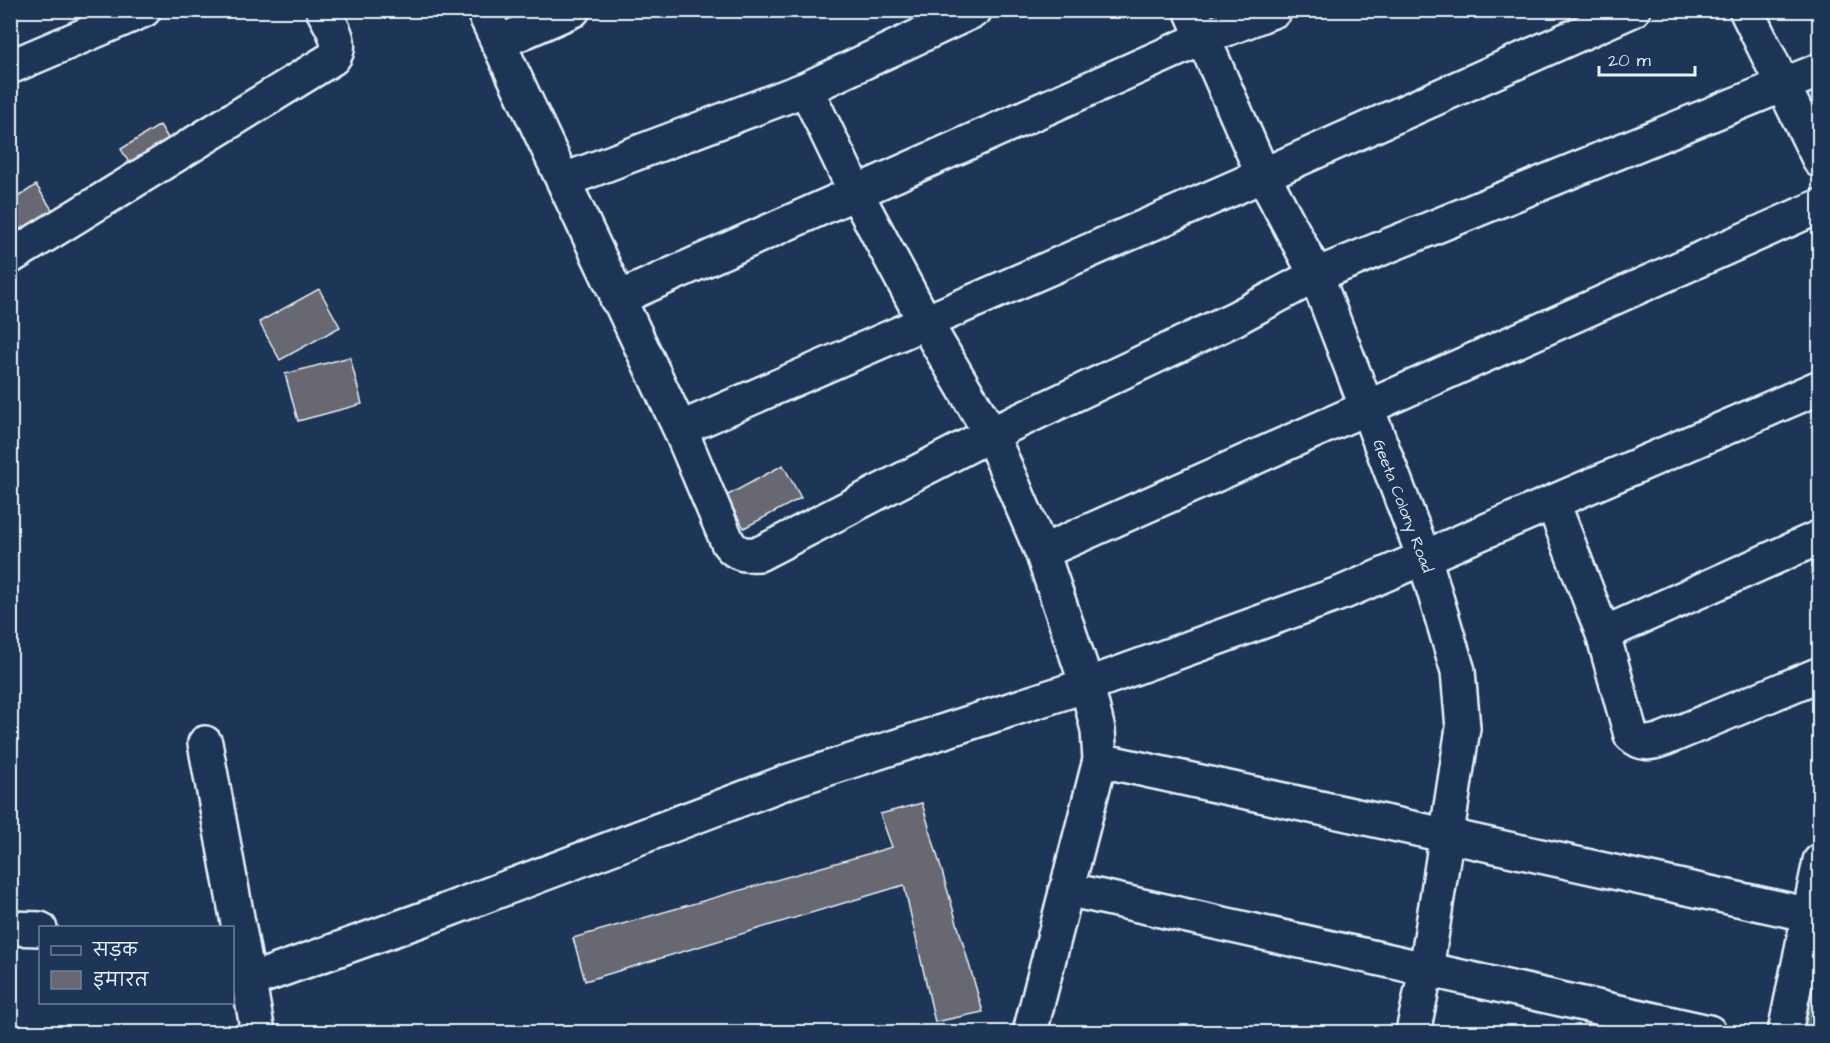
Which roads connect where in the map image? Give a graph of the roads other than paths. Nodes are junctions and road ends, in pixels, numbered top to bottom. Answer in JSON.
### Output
{"nodes":[{"id":1,"x":144,"y":10,"type":"edge"},
{"id":2,"x":323,"y":10,"type":"edge"},
{"id":3,"x":483,"y":10,"type":"edge"},
{"id":4,"x":573,"y":10,"type":"edge"},
{"id":5,"x":975,"y":10,"type":"edge"},
{"id":6,"x":1275,"y":10,"type":"edge"},
{"id":7,"x":1633,"y":10,"type":"edge"},
{"id":8,"x":1746,"y":10,"type":"edge"},
{"id":9,"x":1197,"y":24,"type":"edge"},
{"id":10,"x":498,"y":43,"type":"junction"},
{"id":11,"x":10,"y":67,"type":"edge"},
{"id":12,"x":1820,"y":70,"type":"edge"},
{"id":13,"x":1782,"y":84,"type":"junction"},
{"id":14,"x":806,"y":89,"type":"junction"},
{"id":15,"x":1820,"y":161,"type":"edge"},
{"id":16,"x":1263,"y":175,"type":"junction"},
{"id":17,"x":565,"y":180,"type":"junction"},
{"id":18,"x":855,"y":191,"type":"junction"},
{"id":19,"x":1820,"y":206,"type":"edge"},
{"id":20,"x":10,"y":257,"type":"edge"},
{"id":21,"x":1316,"y":275,"type":"junction"},
{"id":22,"x":617,"y":299,"type":"junction"},
{"id":23,"x":925,"y":322,"type":"junction"},
{"id":24,"x":1820,"y":387,"type":"edge"},
{"id":25,"x":1366,"y":410,"type":"junction"},
{"id":26,"x":680,"y":429,"type":"junction"},
{"id":27,"x":991,"y":434,"type":"junction"},
{"id":28,"x":1553,"y":503,"type":"junction"},
{"id":29,"x":1820,"y":537,"type":"edge"},
{"id":30,"x":1042,"y":552,"type":"junction"},
{"id":31,"x":1424,"y":557,"type":"junction"},
{"id":32,"x":1603,"y":634,"type":"junction"},
{"id":33,"x":1820,"y":674,"type":"edge"},
{"id":34,"x":1088,"y":685,"type":"junction"},
{"id":35,"x":205,"y":742,"type":"dead end"},
{"id":36,"x":1100,"y":760,"type":"junction"},
{"id":37,"x":1447,"y":836,"type":"junction"},
{"id":38,"x":1820,"y":861,"type":"edge"},
{"id":39,"x":1066,"y":889,"type":"junction"},
{"id":40,"x":1811,"y":915,"type":"junction"},
{"id":41,"x":10,"y":928,"type":"edge"},
{"id":42,"x":39,"y":929,"type":"edge"},
{"id":43,"x":237,"y":937,"type":"edge"},
{"id":44,"x":1426,"y":969,"type":"junction"},
{"id":45,"x":249,"y":981,"type":"junction"},
{"id":46,"x":258,"y":1032,"type":"edge"},
{"id":47,"x":1036,"y":1032,"type":"edge"},
{"id":48,"x":1413,"y":1032,"type":"edge"},
{"id":49,"x":1709,"y":1032,"type":"edge"},
{"id":50,"x":1785,"y":1032,"type":"edge"}],
"edges":[{"from":1,"to":11,"type":"street"},
{"from":2,"to":20,"type":"street"},
{"from":3,"to":10,"type":"street"},
{"from":4,"to":10,"type":"street"},
{"from":5,"to":14,"type":"street"},
{"from":6,"to":9,"type":"street"},
{"from":7,"to":16,"type":"street"},
{"from":8,"to":13,"type":"street"},
{"from":9,"to":16,"type":"street","name":"Geeta Colony Road"},
{"from":9,"to":18,"type":"street"},
{"from":10,"to":17,"type":"street"},
{"from":12,"to":13,"type":"street"},
{"from":13,"to":15,"type":"street"},
{"from":13,"to":21,"type":"street"},
{"from":14,"to":17,"type":"street"},
{"from":14,"to":18,"type":"street"},
{"from":16,"to":21,"type":"street","name":"Geeta Colony Road"},
{"from":16,"to":23,"type":"street"},
{"from":17,"to":22,"type":"street"},
{"from":18,"to":22,"type":"street"},
{"from":18,"to":23,"type":"street"},
{"from":19,"to":25,"type":"street"},
{"from":21,"to":25,"type":"street","name":"Geeta Colony Road"},
{"from":21,"to":27,"type":"street"},
{"from":22,"to":26,"type":"street"},
{"from":23,"to":26,"type":"street"},
{"from":23,"to":27,"type":"street"},
{"from":24,"to":28,"type":"street"},
{"from":25,"to":30,"type":"street"},
{"from":25,"to":31,"type":"street","name":"Geeta Colony Road"},
{"from":26,"to":27,"type":"street"},
{"from":27,"to":30,"type":"street"},
{"from":28,"to":31,"type":"street"},
{"from":28,"to":32,"type":"street"},
{"from":29,"to":32,"type":"street"},
{"from":30,"to":34,"type":"street"},
{"from":31,"to":34,"type":"street"},
{"from":31,"to":37,"type":"street","name":"Geeta Colony Road"},
{"from":32,"to":33,"type":"street"},
{"from":34,"to":36,"type":"street"},
{"from":34,"to":45,"type":"street"},
{"from":35,"to":43,"type":"street"},
{"from":36,"to":37,"type":"street"},
{"from":36,"to":39,"type":"street"},
{"from":37,"to":40,"type":"street"},
{"from":37,"to":44,"type":"street","name":"Geeta Colony Road"},
{"from":38,"to":40,"type":"street"},
{"from":39,"to":44,"type":"street"},
{"from":39,"to":47,"type":"street"},
{"from":40,"to":50,"type":"street"},
{"from":41,"to":42,"type":"street"},
{"from":43,"to":45,"type":"street"},
{"from":44,"to":48,"type":"street","name":"Geeta Colony Road"},
{"from":44,"to":49,"type":"street"},
{"from":45,"to":46,"type":"street"}]}
